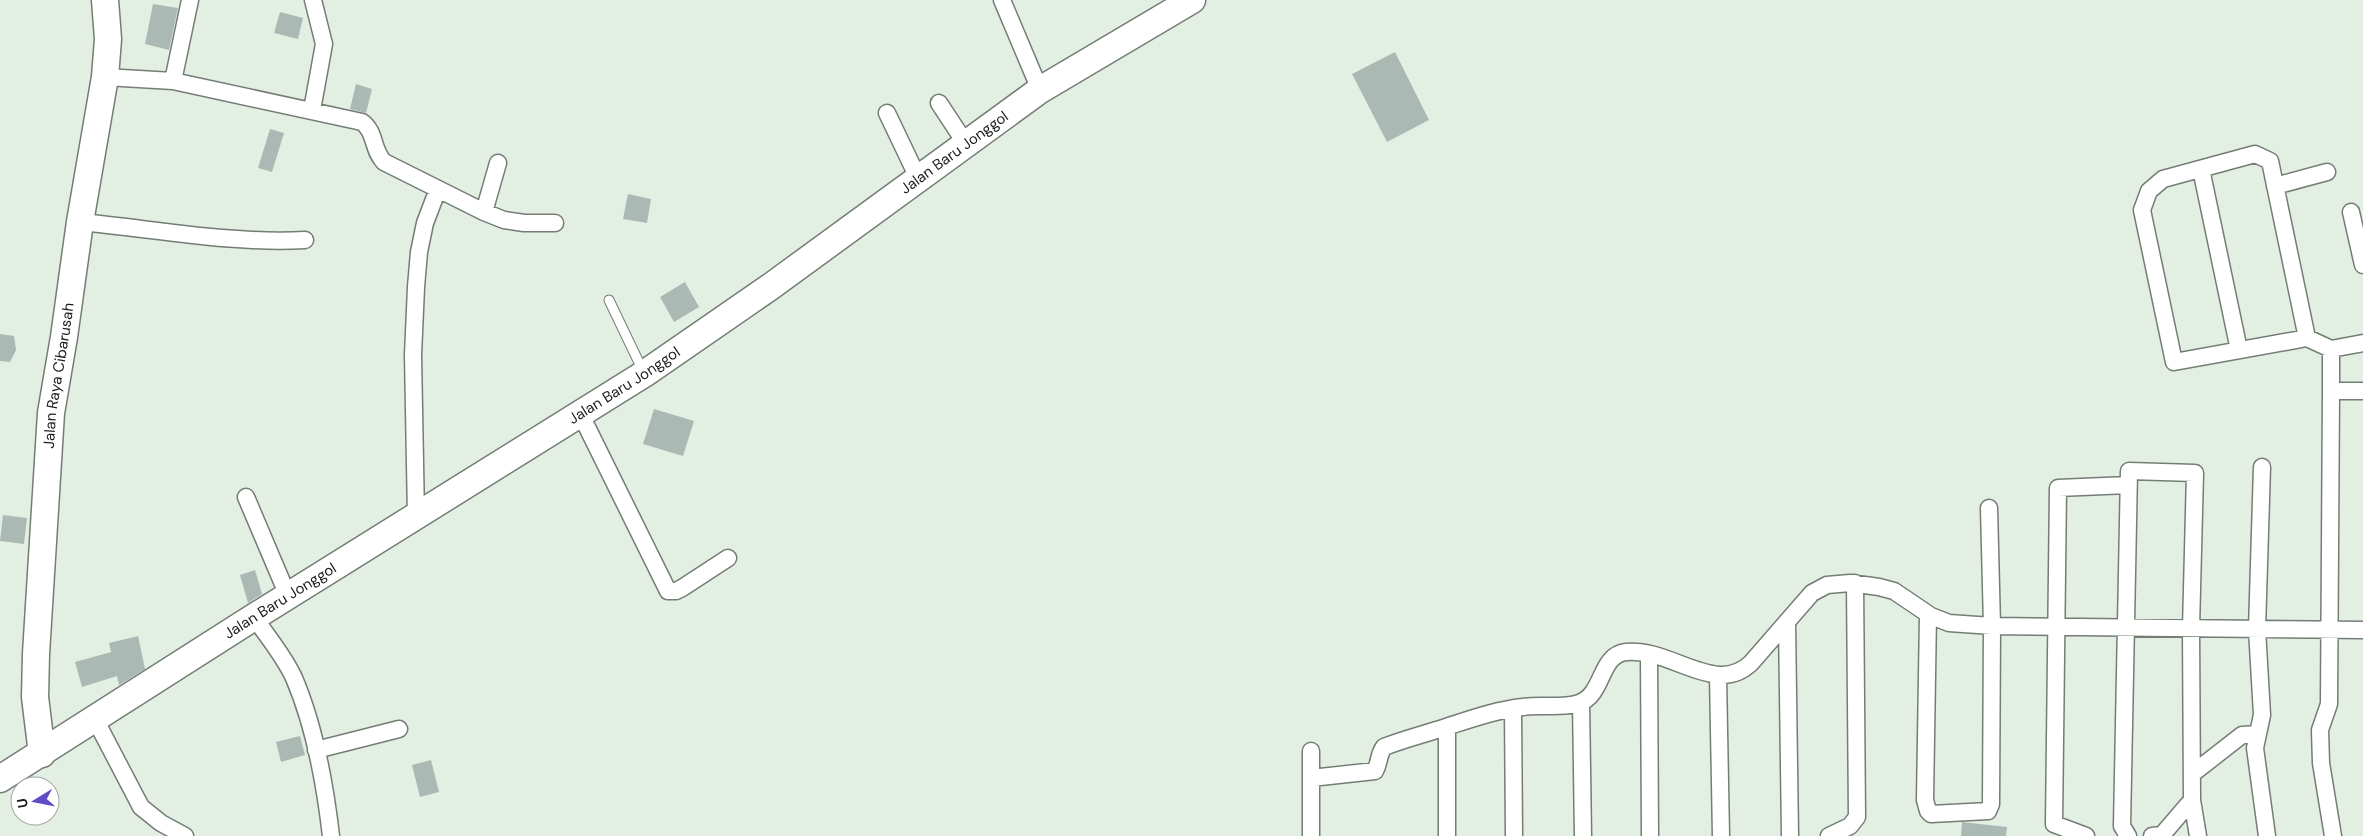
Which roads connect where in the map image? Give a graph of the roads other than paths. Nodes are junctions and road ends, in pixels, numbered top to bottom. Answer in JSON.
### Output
{"nodes":[{"id":1,"x":105,"y":0,"type":"edge"},
{"id":2,"x":190,"y":0,"type":"edge"},
{"id":3,"x":313,"y":0,"type":"edge"},
{"id":4,"x":1002,"y":0,"type":"edge"},
{"id":5,"x":1192,"y":0,"type":"edge"},
{"id":6,"x":105,"y":77,"type":"junction"},
{"id":7,"x":173,"y":81,"type":"junction"},
{"id":8,"x":1040,"y":90,"type":"junction"},
{"id":9,"x":939,"y":103,"type":"dead end"},
{"id":10,"x":312,"y":110,"type":"junction"},
{"id":11,"x":887,"y":112,"type":"dead end"},
{"id":12,"x":966,"y":144,"type":"junction"},
{"id":13,"x":498,"y":163,"type":"dead end"},
{"id":14,"x":2201,"y":169,"type":"junction"},
{"id":15,"x":2327,"y":172,"type":"dead end"},
{"id":16,"x":918,"y":180,"type":"junction"},
{"id":17,"x":2275,"y":186,"type":"junction"},
{"id":18,"x":438,"y":189,"type":"junction"},
{"id":19,"x":484,"y":212,"type":"junction"},
{"id":20,"x":2351,"y":212,"type":"dead end"},
{"id":21,"x":80,"y":222,"type":"junction"},
{"id":22,"x":556,"y":223,"type":"dead end"},
{"id":23,"x":305,"y":240,"type":"dead end"},
{"id":24,"x":2363,"y":265,"type":"edge"},
{"id":25,"x":609,"y":300,"type":"dead end"},
{"id":26,"x":2308,"y":338,"type":"junction"},
{"id":27,"x":2363,"y":343,"type":"edge"},
{"id":28,"x":2331,"y":349,"type":"junction"},
{"id":29,"x":2239,"y":350,"type":"junction"},
{"id":30,"x":644,"y":374,"type":"junction"},
{"id":31,"x":2331,"y":391,"type":"junction"},
{"id":32,"x":2363,"y":391,"type":"edge"},
{"id":33,"x":580,"y":413,"type":"junction"},
{"id":34,"x":2262,"y":467,"type":"dead end"},
{"id":35,"x":2128,"y":486,"type":"junction"},
{"id":36,"x":246,"y":497,"type":"dead end"},
{"id":37,"x":1989,"y":508,"type":"dead end"},
{"id":38,"x":416,"y":517,"type":"junction"},
{"id":39,"x":728,"y":558,"type":"dead end"},
{"id":40,"x":1855,"y":583,"type":"junction"},
{"id":41,"x":288,"y":596,"type":"junction"},
{"id":42,"x":1928,"y":614,"type":"junction"},
{"id":43,"x":254,"y":617,"type":"junction"},
{"id":44,"x":1786,"y":622,"type":"junction"},
{"id":45,"x":1992,"y":626,"type":"junction"},
{"id":46,"x":2058,"y":627,"type":"junction"},
{"id":47,"x":2126,"y":628,"type":"junction"},
{"id":48,"x":2192,"y":628,"type":"junction"},
{"id":49,"x":2257,"y":629,"type":"junction"},
{"id":50,"x":2329,"y":630,"type":"junction"},
{"id":51,"x":2363,"y":630,"type":"edge"},
{"id":52,"x":1649,"y":654,"type":"junction"},
{"id":53,"x":1718,"y":676,"type":"junction"},
{"id":54,"x":1581,"y":702,"type":"junction"},
{"id":55,"x":1513,"y":708,"type":"junction"},
{"id":56,"x":95,"y":719,"type":"junction"},
{"id":57,"x":1447,"y":727,"type":"junction"},
{"id":58,"x":399,"y":729,"type":"dead end"},
{"id":59,"x":2258,"y":734,"type":"junction"},
{"id":60,"x":316,"y":750,"type":"junction"},
{"id":61,"x":1311,"y":751,"type":"dead end"},
{"id":62,"x":42,"y":754,"type":"junction"},
{"id":63,"x":2192,"y":774,"type":"junction"},
{"id":64,"x":1311,"y":778,"type":"junction"},
{"id":65,"x":0,"y":779,"type":"edge"},
{"id":66,"x":2192,"y":800,"type":"junction"},
{"id":67,"x":185,"y":836,"type":"edge"},
{"id":68,"x":331,"y":836,"type":"edge"},
{"id":69,"x":1310,"y":836,"type":"edge"},
{"id":70,"x":1447,"y":836,"type":"edge"},
{"id":71,"x":1514,"y":836,"type":"edge"},
{"id":72,"x":1583,"y":836,"type":"edge"},
{"id":73,"x":1650,"y":836,"type":"edge"},
{"id":74,"x":1721,"y":836,"type":"edge"},
{"id":75,"x":1790,"y":836,"type":"edge"},
{"id":76,"x":1829,"y":836,"type":"edge"},
{"id":77,"x":2086,"y":836,"type":"edge"},
{"id":78,"x":2128,"y":836,"type":"edge"},
{"id":79,"x":2152,"y":836,"type":"edge"},
{"id":80,"x":2198,"y":836,"type":"edge"},
{"id":81,"x":2267,"y":836,"type":"edge"},
{"id":82,"x":2333,"y":836,"type":"edge"}],
"edges":[{"from":1,"to":6,"type":"main road","name":"Jalan Raya Cibarusah"},
{"from":2,"to":7,"type":"street"},
{"from":3,"to":10,"type":"street"},
{"from":4,"to":8,"type":"street"},
{"from":5,"to":8,"type":"main road","name":"Jalan Baru Jonggol"},
{"from":6,"to":7,"type":"street"},
{"from":6,"to":21,"type":"main road","name":"Jalan Raya Cibarusah"},
{"from":7,"to":10,"type":"street"},
{"from":8,"to":12,"type":"main road","name":"Jalan Baru Jonggol"},
{"from":9,"to":12,"type":"street"},
{"from":10,"to":18,"type":"street"},
{"from":11,"to":16,"type":"street"},
{"from":12,"to":16,"type":"main road","name":"Jalan Baru Jonggol"},
{"from":13,"to":19,"type":"street"},
{"from":14,"to":17,"type":"street"},
{"from":14,"to":29,"type":"street"},
{"from":14,"to":29,"type":"street"},
{"from":15,"to":17,"type":"street"},
{"from":16,"to":30,"type":"main road","name":"Jalan Baru Jonggol"},
{"from":17,"to":26,"type":"street"},
{"from":18,"to":19,"type":"street"},
{"from":18,"to":38,"type":"street"},
{"from":19,"to":22,"type":"street"},
{"from":20,"to":24,"type":"street"},
{"from":21,"to":23,"type":"street"},
{"from":21,"to":62,"type":"main road","name":"Jalan Raya Cibarusah"},
{"from":25,"to":30,"type":"lane"},
{"from":26,"to":28,"type":"street"},
{"from":26,"to":29,"type":"street"},
{"from":27,"to":28,"type":"street"},
{"from":28,"to":31,"type":"street"},
{"from":30,"to":33,"type":"main road","name":"Jalan Baru Jonggol"},
{"from":31,"to":32,"type":"street"},
{"from":31,"to":50,"type":"street"},
{"from":33,"to":38,"type":"main road","name":"Jalan Baru Jonggol"},
{"from":33,"to":39,"type":"street"},
{"from":34,"to":49,"type":"street"},
{"from":35,"to":46,"type":"street"},
{"from":35,"to":47,"type":"street"},
{"from":35,"to":48,"type":"street"},
{"from":36,"to":41,"type":"street"},
{"from":37,"to":45,"type":"street"},
{"from":38,"to":41,"type":"main road","name":"Jalan Baru Jonggol"},
{"from":40,"to":42,"type":"street"},
{"from":40,"to":44,"type":"street"},
{"from":40,"to":76,"type":"street"},
{"from":41,"to":43,"type":"main road","name":"Jalan Baru Jonggol"},
{"from":42,"to":45,"type":"street"},
{"from":42,"to":45,"type":"street"},
{"from":43,"to":56,"type":"main road","name":"Jalan Baru Jonggol"},
{"from":43,"to":60,"type":"street"},
{"from":44,"to":53,"type":"street"},
{"from":44,"to":75,"type":"street"},
{"from":45,"to":46,"type":"street"},
{"from":46,"to":47,"type":"street"},
{"from":46,"to":77,"type":"street"},
{"from":47,"to":48,"type":"street"},
{"from":47,"to":78,"type":"street"},
{"from":48,"to":49,"type":"street"},
{"from":48,"to":63,"type":"street"},
{"from":49,"to":50,"type":"street"},
{"from":49,"to":59,"type":"street"},
{"from":50,"to":51,"type":"street"},
{"from":50,"to":82,"type":"street"},
{"from":52,"to":53,"type":"street"},
{"from":52,"to":54,"type":"street"},
{"from":52,"to":73,"type":"street"},
{"from":53,"to":74,"type":"street"},
{"from":54,"to":55,"type":"street"},
{"from":54,"to":72,"type":"street"},
{"from":55,"to":57,"type":"street"},
{"from":55,"to":71,"type":"street"},
{"from":56,"to":62,"type":"main road","name":"Jalan Baru Jonggol"},
{"from":56,"to":67,"type":"street"},
{"from":57,"to":64,"type":"street"},
{"from":57,"to":70,"type":"street"},
{"from":58,"to":60,"type":"street"},
{"from":59,"to":63,"type":"street"},
{"from":59,"to":81,"type":"street"},
{"from":60,"to":68,"type":"street"},
{"from":61,"to":64,"type":"street"},
{"from":62,"to":65,"type":"main road","name":"Jalan Baru Jonggol"},
{"from":63,"to":66,"type":"street"},
{"from":64,"to":69,"type":"street"},
{"from":66,"to":79,"type":"street"},
{"from":66,"to":80,"type":"street"}]}
